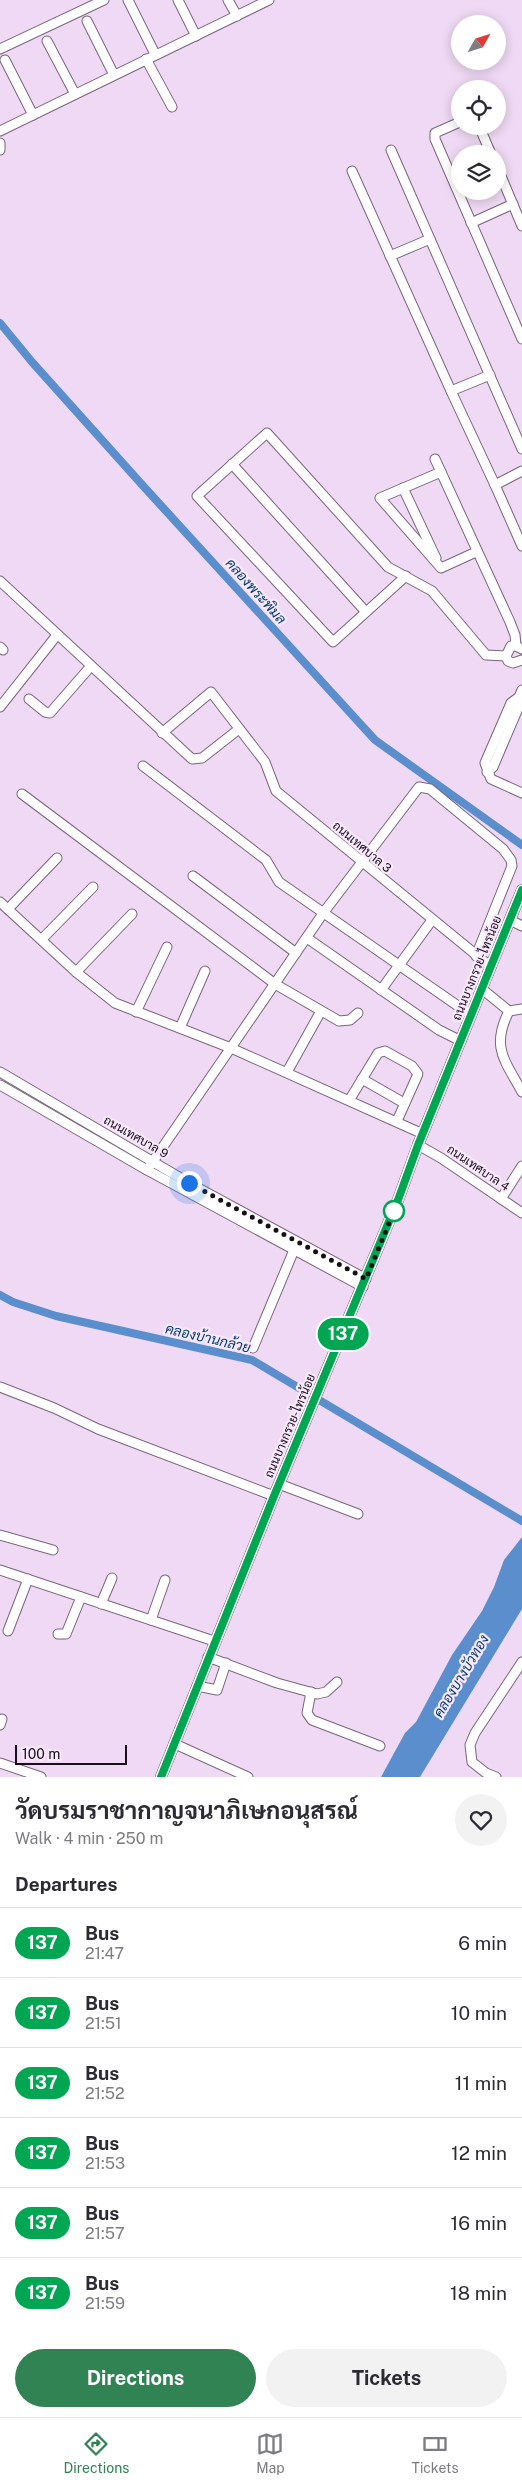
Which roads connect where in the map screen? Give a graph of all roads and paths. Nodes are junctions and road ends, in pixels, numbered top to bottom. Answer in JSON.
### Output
{"nodes":[{"id":1,"x":104,"y":0,"type":"edge"},
{"id":2,"x":128,"y":0,"type":"edge"},
{"id":3,"x":178,"y":0,"type":"edge"},
{"id":4,"x":228,"y":0,"type":"edge"},
{"id":5,"x":269,"y":0,"type":"edge"},
{"id":6,"x":237,"y":16,"type":"junction"},
{"id":7,"x":87,"y":21,"type":"dead end"},
{"id":8,"x":196,"y":36,"type":"junction"},
{"id":9,"x":47,"y":41,"type":"dead end"},
{"id":10,"x":0,"y":49,"type":"edge"},
{"id":11,"x":155,"y":54,"type":"junction"},
{"id":12,"x":146,"y":59,"type":"junction"},
{"id":13,"x":5,"y":60,"type":"dead end"},
{"id":14,"x":114,"y":75,"type":"junction"},
{"id":15,"x":75,"y":94,"type":"junction"},
{"id":16,"x":172,"y":107,"type":"dead end"},
{"id":17,"x":33,"y":115,"type":"junction"},
{"id":18,"x":451,"y":125,"type":"edge"},
{"id":19,"x":0,"y":131,"type":"edge"},
{"id":20,"x":0,"y":143,"type":"edge"},
{"id":21,"x":0,"y":150,"type":"edge"},
{"id":22,"x":391,"y":150,"type":"dead end"},
{"id":23,"x":352,"y":171,"type":"dead end"},
{"id":24,"x":506,"y":189,"type":"edge"},
{"id":25,"x":512,"y":204,"type":"junction"},
{"id":26,"x":471,"y":223,"type":"junction"},
{"id":27,"x":522,"y":226,"type":"edge"},
{"id":28,"x":430,"y":239,"type":"junction"},
{"id":29,"x":390,"y":256,"type":"junction"},
{"id":30,"x":522,"y":339,"type":"edge"},
{"id":31,"x":490,"y":375,"type":"junction"},
{"id":32,"x":451,"y":391,"type":"junction"},
{"id":33,"x":522,"y":450,"type":"edge"},
{"id":34,"x":435,"y":459,"type":"dead end"},
{"id":35,"x":232,"y":464,"type":"junction"},
{"id":36,"x":522,"y":471,"type":"edge"},
{"id":37,"x":441,"y":472,"type":"junction"},
{"id":38,"x":494,"y":485,"type":"junction"},
{"id":39,"x":403,"y":488,"type":"junction"},
{"id":40,"x":522,"y":546,"type":"edge"},
{"id":41,"x":476,"y":552,"type":"junction"},
{"id":42,"x":440,"y":568,"type":"junction"},
{"id":43,"x":406,"y":576,"type":"junction"},
{"id":44,"x":0,"y":581,"type":"edge"},
{"id":45,"x":366,"y":612,"type":"junction"},
{"id":46,"x":57,"y":635,"type":"junction"},
{"id":47,"x":519,"y":647,"type":"edge"},
{"id":48,"x":506,"y":656,"type":"junction"},
{"id":49,"x":521,"y":661,"type":"edge"},
{"id":50,"x":91,"y":666,"type":"junction"},
{"id":51,"x":520,"y":693,"type":"edge"},
{"id":52,"x":29,"y":699,"type":"dead end"},
{"id":53,"x":0,"y":707,"type":"edge"},
{"id":54,"x":238,"y":729,"type":"junction"},
{"id":55,"x":162,"y":733,"type":"junction"},
{"id":56,"x":143,"y":766,"type":"dead end"},
{"id":57,"x":22,"y":794,"type":"dead end"},
{"id":58,"x":522,"y":794,"type":"edge"},
{"id":59,"x":57,"y":858,"type":"dead end"},
{"id":60,"x":360,"y":863,"type":"junction"},
{"id":61,"x":193,"y":876,"type":"dead end"},
{"id":62,"x":93,"y":887,"type":"dead end"},
{"id":63,"x":522,"y":890,"type":"edge"},
{"id":64,"x":0,"y":902,"type":"edge"},
{"id":65,"x":8,"y":909,"type":"junction"},
{"id":66,"x":324,"y":912,"type":"junction"},
{"id":67,"x":132,"y":914,"type":"dead end"},
{"id":68,"x":432,"y":920,"type":"junction"},
{"id":69,"x":510,"y":920,"type":"junction"},
{"id":70,"x":522,"y":926,"type":"edge"},
{"id":71,"x":307,"y":938,"type":"junction"},
{"id":72,"x":42,"y":939,"type":"junction"},
{"id":73,"x":167,"y":947,"type":"dead end"},
{"id":74,"x":296,"y":953,"type":"junction"},
{"id":75,"x":476,"y":956,"type":"junction"},
{"id":76,"x":400,"y":965,"type":"junction"},
{"id":77,"x":491,"y":967,"type":"junction"},
{"id":78,"x":205,"y":971,"type":"dead end"},
{"id":79,"x":76,"y":972,"type":"junction"},
{"id":80,"x":275,"y":984,"type":"junction"},
{"id":81,"x":482,"y":989,"type":"junction"},
{"id":82,"x":381,"y":990,"type":"junction"},
{"id":83,"x":522,"y":1009,"type":"edge"},
{"id":84,"x":321,"y":1011,"type":"junction"},
{"id":85,"x":509,"y":1011,"type":"junction"},
{"id":86,"x":136,"y":1012,"type":"junction"},
{"id":87,"x":358,"y":1013,"type":"dead end"},
{"id":88,"x":472,"y":1015,"type":"junction"},
{"id":89,"x":180,"y":1028,"type":"junction"},
{"id":90,"x":461,"y":1041,"type":"junction"},
{"id":91,"x":231,"y":1048,"type":"junction"},
{"id":92,"x":0,"y":1072,"type":"edge"},
{"id":93,"x":287,"y":1072,"type":"junction"},
{"id":94,"x":362,"y":1078,"type":"junction"},
{"id":95,"x":0,"y":1085,"type":"edge"},
{"id":96,"x":522,"y":1092,"type":"edge"},
{"id":97,"x":350,"y":1100,"type":"junction"},
{"id":98,"x":404,"y":1102,"type":"junction"},
{"id":99,"x":397,"y":1121,"type":"junction"},
{"id":100,"x":423,"y":1134,"type":"junction"},
{"id":101,"x":418,"y":1145,"type":"junction"},
{"id":102,"x":152,"y":1162,"type":"junction"},
{"id":103,"x":522,"y":1166,"type":"edge"},
{"id":104,"x":147,"y":1170,"type":"junction"},
{"id":105,"x":501,"y":1199,"type":"junction"},
{"id":106,"x":522,"y":1213,"type":"edge"},
{"id":107,"x":294,"y":1250,"type":"junction"},
{"id":108,"x":364,"y":1283,"type":"junction"},
{"id":109,"x":253,"y":1348,"type":"dead end"},
{"id":110,"x":0,"y":1387,"type":"edge"},
{"id":111,"x":279,"y":1484,"type":"junction"},
{"id":112,"x":274,"y":1496,"type":"junction"},
{"id":113,"x":358,"y":1514,"type":"dead end"},
{"id":114,"x":0,"y":1534,"type":"edge"},
{"id":115,"x":53,"y":1550,"type":"dead end"},
{"id":116,"x":0,"y":1570,"type":"edge"},
{"id":117,"x":112,"y":1578,"type":"dead end"},
{"id":118,"x":28,"y":1579,"type":"junction"},
{"id":119,"x":165,"y":1580,"type":"dead end"},
{"id":120,"x":81,"y":1597,"type":"junction"},
{"id":121,"x":101,"y":1604,"type":"junction"},
{"id":122,"x":151,"y":1620,"type":"junction"},
{"id":123,"x":8,"y":1631,"type":"dead end"},
{"id":124,"x":58,"y":1634,"type":"dead end"},
{"id":125,"x":214,"y":1641,"type":"junction"},
{"id":126,"x":208,"y":1657,"type":"junction"},
{"id":127,"x":522,"y":1662,"type":"edge"},
{"id":128,"x":226,"y":1663,"type":"junction"},
{"id":129,"x":337,"y":1682,"type":"dead end"},
{"id":130,"x":197,"y":1686,"type":"junction"},
{"id":131,"x":311,"y":1692,"type":"junction"},
{"id":132,"x":175,"y":1744,"type":"junction"},
{"id":133,"x":380,"y":1746,"type":"dead end"},
{"id":134,"x":0,"y":1763,"type":"edge"},
{"id":135,"x":41,"y":1777,"type":"edge"},
{"id":136,"x":161,"y":1777,"type":"edge"},
{"id":137,"x":248,"y":1777,"type":"edge"},
{"id":138,"x":496,"y":1777,"type":"edge"}],
"edges":[{"from":1,"to":10,"type":"street"},
{"from":2,"to":11,"type":"street"},
{"from":3,"to":8,"type":"street"},
{"from":4,"to":6,"type":"street"},
{"from":5,"to":6,"type":"street"},
{"from":6,"to":8,"type":"street"},
{"from":7,"to":14,"type":"street"},
{"from":8,"to":11,"type":"street"},
{"from":9,"to":15,"type":"street"},
{"from":11,"to":12,"type":"street"},
{"from":12,"to":14,"type":"street"},
{"from":12,"to":16,"type":"street"},
{"from":13,"to":17,"type":"street"},
{"from":14,"to":15,"type":"street"},
{"from":15,"to":17,"type":"street"},
{"from":17,"to":19,"type":"street"},
{"from":18,"to":26,"type":"street"},
{"from":20,"to":21,"type":"street"},
{"from":22,"to":28,"type":"street"},
{"from":23,"to":29,"type":"street"},
{"from":24,"to":25,"type":"street"},
{"from":25,"to":26,"type":"street"},
{"from":25,"to":27,"type":"street"},
{"from":26,"to":30,"type":"street"},
{"from":28,"to":29,"type":"street"},
{"from":28,"to":31,"type":"street"},
{"from":29,"to":32,"type":"street"},
{"from":31,"to":32,"type":"street"},
{"from":31,"to":33,"type":"street"},
{"from":32,"to":38,"type":"street"},
{"from":34,"to":37,"type":"street"},
{"from":35,"to":43,"type":"street"},
{"from":35,"to":45,"type":"street"},
{"from":35,"to":45,"type":"street"},
{"from":36,"to":38,"type":"street"},
{"from":37,"to":39,"type":"street"},
{"from":37,"to":41,"type":"street"},
{"from":38,"to":40,"type":"street"},
{"from":39,"to":42,"type":"street"},
{"from":39,"to":42,"type":"street"},
{"from":41,"to":42,"type":"street"},
{"from":41,"to":47,"type":"street"},
{"from":43,"to":45,"type":"street"},
{"from":43,"to":48,"type":"street"},
{"from":44,"to":46,"type":"street"},
{"from":46,"to":50,"type":"street"},
{"from":46,"to":53,"type":"street"},
{"from":47,"to":48,"type":"street"},
{"from":48,"to":49,"type":"street"},
{"from":50,"to":52,"type":"street"},
{"from":50,"to":55,"type":"street"},
{"from":51,"to":58,"type":"street"},
{"from":54,"to":55,"type":"street"},
{"from":54,"to":55,"type":"street","name":"ถนนเทศบาล 3"},
{"from":54,"to":60,"type":"street","name":"ถนนเทศบาล 3"},
{"from":56,"to":66,"type":"street"},
{"from":57,"to":80,"type":"street"},
{"from":59,"to":65,"type":"street"},
{"from":60,"to":66,"type":"street"},
{"from":60,"to":68,"type":"street","name":"ถนนเทศบาล 3"},
{"from":60,"to":75,"type":"street"},
{"from":61,"to":74,"type":"street"},
{"from":62,"to":72,"type":"street"},
{"from":63,"to":69,"type":"main road","name":"ถนนบางกรวย-ไทรน้อย"},
{"from":64,"to":65,"type":"street"},
{"from":65,"to":72,"type":"street"},
{"from":66,"to":71,"type":"street"},
{"from":66,"to":76,"type":"street"},
{"from":67,"to":79,"type":"street"},
{"from":68,"to":75,"type":"street","name":"ถนนเทศบาล 3"},
{"from":68,"to":76,"type":"street"},
{"from":69,"to":70,"type":"street"},
{"from":69,"to":77,"type":"main road","name":"ถนนบางกรวย-ไทรน้อย"},
{"from":71,"to":74,"type":"street"},
{"from":71,"to":82,"type":"street"},
{"from":72,"to":79,"type":"street"},
{"from":73,"to":86,"type":"street"},
{"from":74,"to":80,"type":"street"},
{"from":75,"to":77,"type":"street","name":"ถนนเทศบาล 3"},
{"from":76,"to":82,"type":"street"},
{"from":76,"to":88,"type":"street"},
{"from":77,"to":81,"type":"main road","name":"ถนนบางกรวย-ไทรน้อย"},
{"from":78,"to":89,"type":"street"},
{"from":79,"to":86,"type":"street"},
{"from":80,"to":84,"type":"street"},
{"from":80,"to":91,"type":"street"},
{"from":81,"to":85,"type":"street"},
{"from":81,"to":88,"type":"main road","name":"ถนนบางกรวย-ไทรน้อย"},
{"from":82,"to":90,"type":"street"},
{"from":83,"to":85,"type":"street"},
{"from":84,"to":87,"type":"street"},
{"from":84,"to":93,"type":"street"},
{"from":85,"to":96,"type":"street"},
{"from":86,"to":89,"type":"street"},
{"from":88,"to":90,"type":"main road","name":"ถนนบางกรวย-ไทรน้อย"},
{"from":89,"to":91,"type":"street"},
{"from":90,"to":100,"type":"main road","name":"ถนนบางกรวย-ไทรน้อย"},
{"from":91,"to":93,"type":"street"},
{"from":91,"to":102,"type":"street"},
{"from":92,"to":102,"type":"street","name":"ถนนเทศบาล 9"},
{"from":93,"to":97,"type":"street"},
{"from":94,"to":97,"type":"street"},
{"from":94,"to":98,"type":"street"},
{"from":94,"to":98,"type":"street"},
{"from":95,"to":104,"type":"street","name":"ถนนเทศบาล 9"},
{"from":97,"to":99,"type":"street"},
{"from":98,"to":99,"type":"street"},
{"from":99,"to":100,"type":"street"},
{"from":100,"to":101,"type":"main road","name":"ถนนบางกรวย-ไทรน้อย"},
{"from":101,"to":105,"type":"street","name":"ถนนเทศบาล 4"},
{"from":101,"to":108,"type":"main road","name":"ถนนบางกรวย-ไทรน้อย"},
{"from":102,"to":104,"type":"street"},
{"from":102,"to":108,"type":"street","name":"ถนนเทศบาล 9"},
{"from":103,"to":105,"type":"street"},
{"from":104,"to":107,"type":"street","name":"ถนนเทศบาล 9"},
{"from":105,"to":106,"type":"street","name":"ถนนเทศบาล 4"},
{"from":107,"to":108,"type":"street","name":"ถนนเทศบาล 9"},
{"from":107,"to":109,"type":"street"},
{"from":108,"to":111,"type":"main road","name":"ถนนบางกรวย-ไทรน้อย"},
{"from":110,"to":112,"type":"street"},
{"from":111,"to":112,"type":"main road","name":"ถนนบางกรวย-ไทรน้อย"},
{"from":111,"to":113,"type":"street"},
{"from":112,"to":125,"type":"main road","name":"ถนนบางกรวย-ไทรน้อย"},
{"from":114,"to":115,"type":"street"},
{"from":116,"to":118,"type":"street"},
{"from":117,"to":121,"type":"street"},
{"from":118,"to":120,"type":"street"},
{"from":118,"to":123,"type":"street"},
{"from":119,"to":122,"type":"street"},
{"from":120,"to":121,"type":"street"},
{"from":120,"to":124,"type":"street"},
{"from":121,"to":122,"type":"street"},
{"from":122,"to":125,"type":"street"},
{"from":125,"to":126,"type":"main road","name":"ถนนบางกรวย-ไทรน้อย"},
{"from":126,"to":128,"type":"street"},
{"from":126,"to":130,"type":"main road","name":"ถนนบางกรวย-ไทรน้อย"},
{"from":127,"to":138,"type":"street"},
{"from":128,"to":130,"type":"street"},
{"from":128,"to":131,"type":"street"},
{"from":129,"to":131,"type":"street"},
{"from":130,"to":132,"type":"main road","name":"ถนนบางกรวย-ไทรน้อย"},
{"from":131,"to":133,"type":"street"},
{"from":132,"to":136,"type":"main road","name":"ถนนบางกรวย-ไทรน้อย"},
{"from":132,"to":137,"type":"street"},
{"from":134,"to":135,"type":"street"}]}
